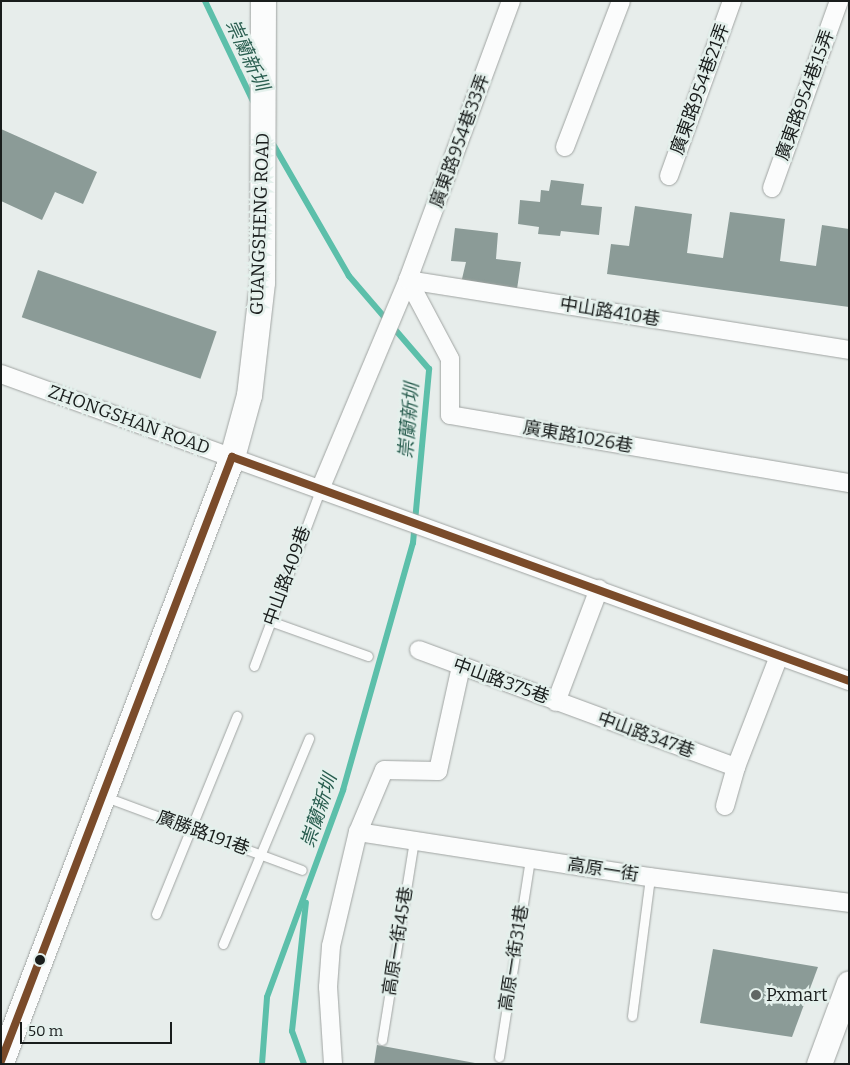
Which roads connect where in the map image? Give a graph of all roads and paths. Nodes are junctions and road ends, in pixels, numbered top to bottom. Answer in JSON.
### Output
{"nodes":[{"id":1,"x":263,"y":1,"type":"edge"},
{"id":2,"x":511,"y":1,"type":"edge"},
{"id":3,"x":621,"y":1,"type":"edge"},
{"id":4,"x":732,"y":1,"type":"edge"},
{"id":5,"x":838,"y":1,"type":"edge"},
{"id":6,"x":565,"y":147,"type":"dead end"},
{"id":7,"x":669,"y":176,"type":"dead end"},
{"id":8,"x":772,"y":188,"type":"dead end"},
{"id":9,"x":408,"y":280,"type":"junction"},
{"id":10,"x":849,"y":350,"type":"edge"},
{"id":11,"x":1,"y":374,"type":"edge"},
{"id":12,"x":232,"y":457,"type":"junction"},
{"id":13,"x":849,"y":483,"type":"edge"},
{"id":14,"x":321,"y":487,"type":"junction"},
{"id":15,"x":599,"y":590,"type":"junction"},
{"id":16,"x":270,"y":621,"type":"junction"},
{"id":17,"x":419,"y":650,"type":"dead end"},
{"id":18,"x":368,"y":656,"type":"dead end"},
{"id":19,"x":780,"y":656,"type":"junction"},
{"id":20,"x":254,"y":666,"type":"dead end"},
{"id":21,"x":461,"y":666,"type":"junction"},
{"id":22,"x":849,"y":681,"type":"edge"},
{"id":23,"x":556,"y":702,"type":"junction"},
{"id":24,"x":237,"y":716,"type":"dead end"},
{"id":25,"x":310,"y":738,"type":"dead end"},
{"id":26,"x":736,"y":767,"type":"junction"},
{"id":27,"x":103,"y":796,"type":"junction"},
{"id":28,"x":725,"y":806,"type":"dead end"},
{"id":29,"x":192,"y":829,"type":"junction"},
{"id":30,"x":358,"y":832,"type":"junction"},
{"id":31,"x":414,"y":841,"type":"junction"},
{"id":32,"x":260,"y":854,"type":"junction"},
{"id":33,"x":530,"y":859,"type":"junction"},
{"id":34,"x":302,"y":870,"type":"dead end"},
{"id":35,"x":650,"y":877,"type":"junction"},
{"id":36,"x":849,"y":903,"type":"edge"},
{"id":37,"x":156,"y":914,"type":"dead end"},
{"id":38,"x":223,"y":944,"type":"dead end"},
{"id":39,"x":849,"y":983,"type":"edge"},
{"id":40,"x":632,"y":1016,"type":"dead end"},
{"id":41,"x":382,"y":1040,"type":"dead end"},
{"id":42,"x":499,"y":1056,"type":"dead end"},
{"id":43,"x":1,"y":1062,"type":"edge"},
{"id":44,"x":333,"y":1064,"type":"edge"},
{"id":45,"x":819,"y":1064,"type":"edge"}],
"edges":[{"from":1,"to":12,"type":"street","name":"GUANGSHENG ROAD"},
{"from":2,"to":9,"type":"street","name":"廣東路954巷33弄"},
{"from":3,"to":6,"type":"street"},
{"from":4,"to":7,"type":"street","name":"廣東路954巷21弄"},
{"from":5,"to":8,"type":"street","name":"廣東路954巷15弄"},
{"from":9,"to":10,"type":"street","name":"中山路410巷"},
{"from":9,"to":13,"type":"street","name":"廣東路1026巷"},
{"from":9,"to":14,"type":"street"},
{"from":11,"to":12,"type":"street","name":"ZHONGSHAN ROAD"},
{"from":12,"to":14,"type":"street","name":"ZHONGSHAN ROAD"},
{"from":12,"to":27,"type":"street","name":"GUANGSHENG ROAD"},
{"from":14,"to":15,"type":"street","name":"ZHONGSHAN ROAD"},
{"from":14,"to":16,"type":"lane","name":"中山路409巷"},
{"from":15,"to":19,"type":"street","name":"ZHONGSHAN ROAD"},
{"from":15,"to":23,"type":"street","name":"中山路375巷"},
{"from":16,"to":18,"type":"lane"},
{"from":16,"to":20,"type":"lane","name":"中山路409巷"},
{"from":17,"to":21,"type":"street","name":"中山路375巷"},
{"from":19,"to":22,"type":"street","name":"ZHONGSHAN ROAD"},
{"from":19,"to":26,"type":"street"},
{"from":21,"to":23,"type":"street","name":"中山路375巷"},
{"from":21,"to":30,"type":"street"},
{"from":23,"to":26,"type":"street","name":"中山路347巷"},
{"from":24,"to":29,"type":"lane"},
{"from":25,"to":32,"type":"lane"},
{"from":26,"to":28,"type":"street"},
{"from":27,"to":29,"type":"lane","name":"廣勝路191巷"},
{"from":27,"to":43,"type":"street","name":"GUANGSHENG ROAD"},
{"from":29,"to":32,"type":"lane","name":"廣勝路191巷"},
{"from":29,"to":37,"type":"lane"},
{"from":30,"to":31,"type":"street","name":"高原一街"},
{"from":30,"to":44,"type":"street"},
{"from":31,"to":33,"type":"street","name":"高原一街"},
{"from":31,"to":41,"type":"lane","name":"高原一街45巷"},
{"from":32,"to":34,"type":"lane","name":"廣勝路191巷"},
{"from":32,"to":38,"type":"lane"},
{"from":33,"to":35,"type":"street","name":"高原一街"},
{"from":33,"to":42,"type":"lane","name":"高原一街31巷"},
{"from":35,"to":36,"type":"street","name":"高原一街"},
{"from":35,"to":40,"type":"lane"},
{"from":39,"to":45,"type":"street"}]}
